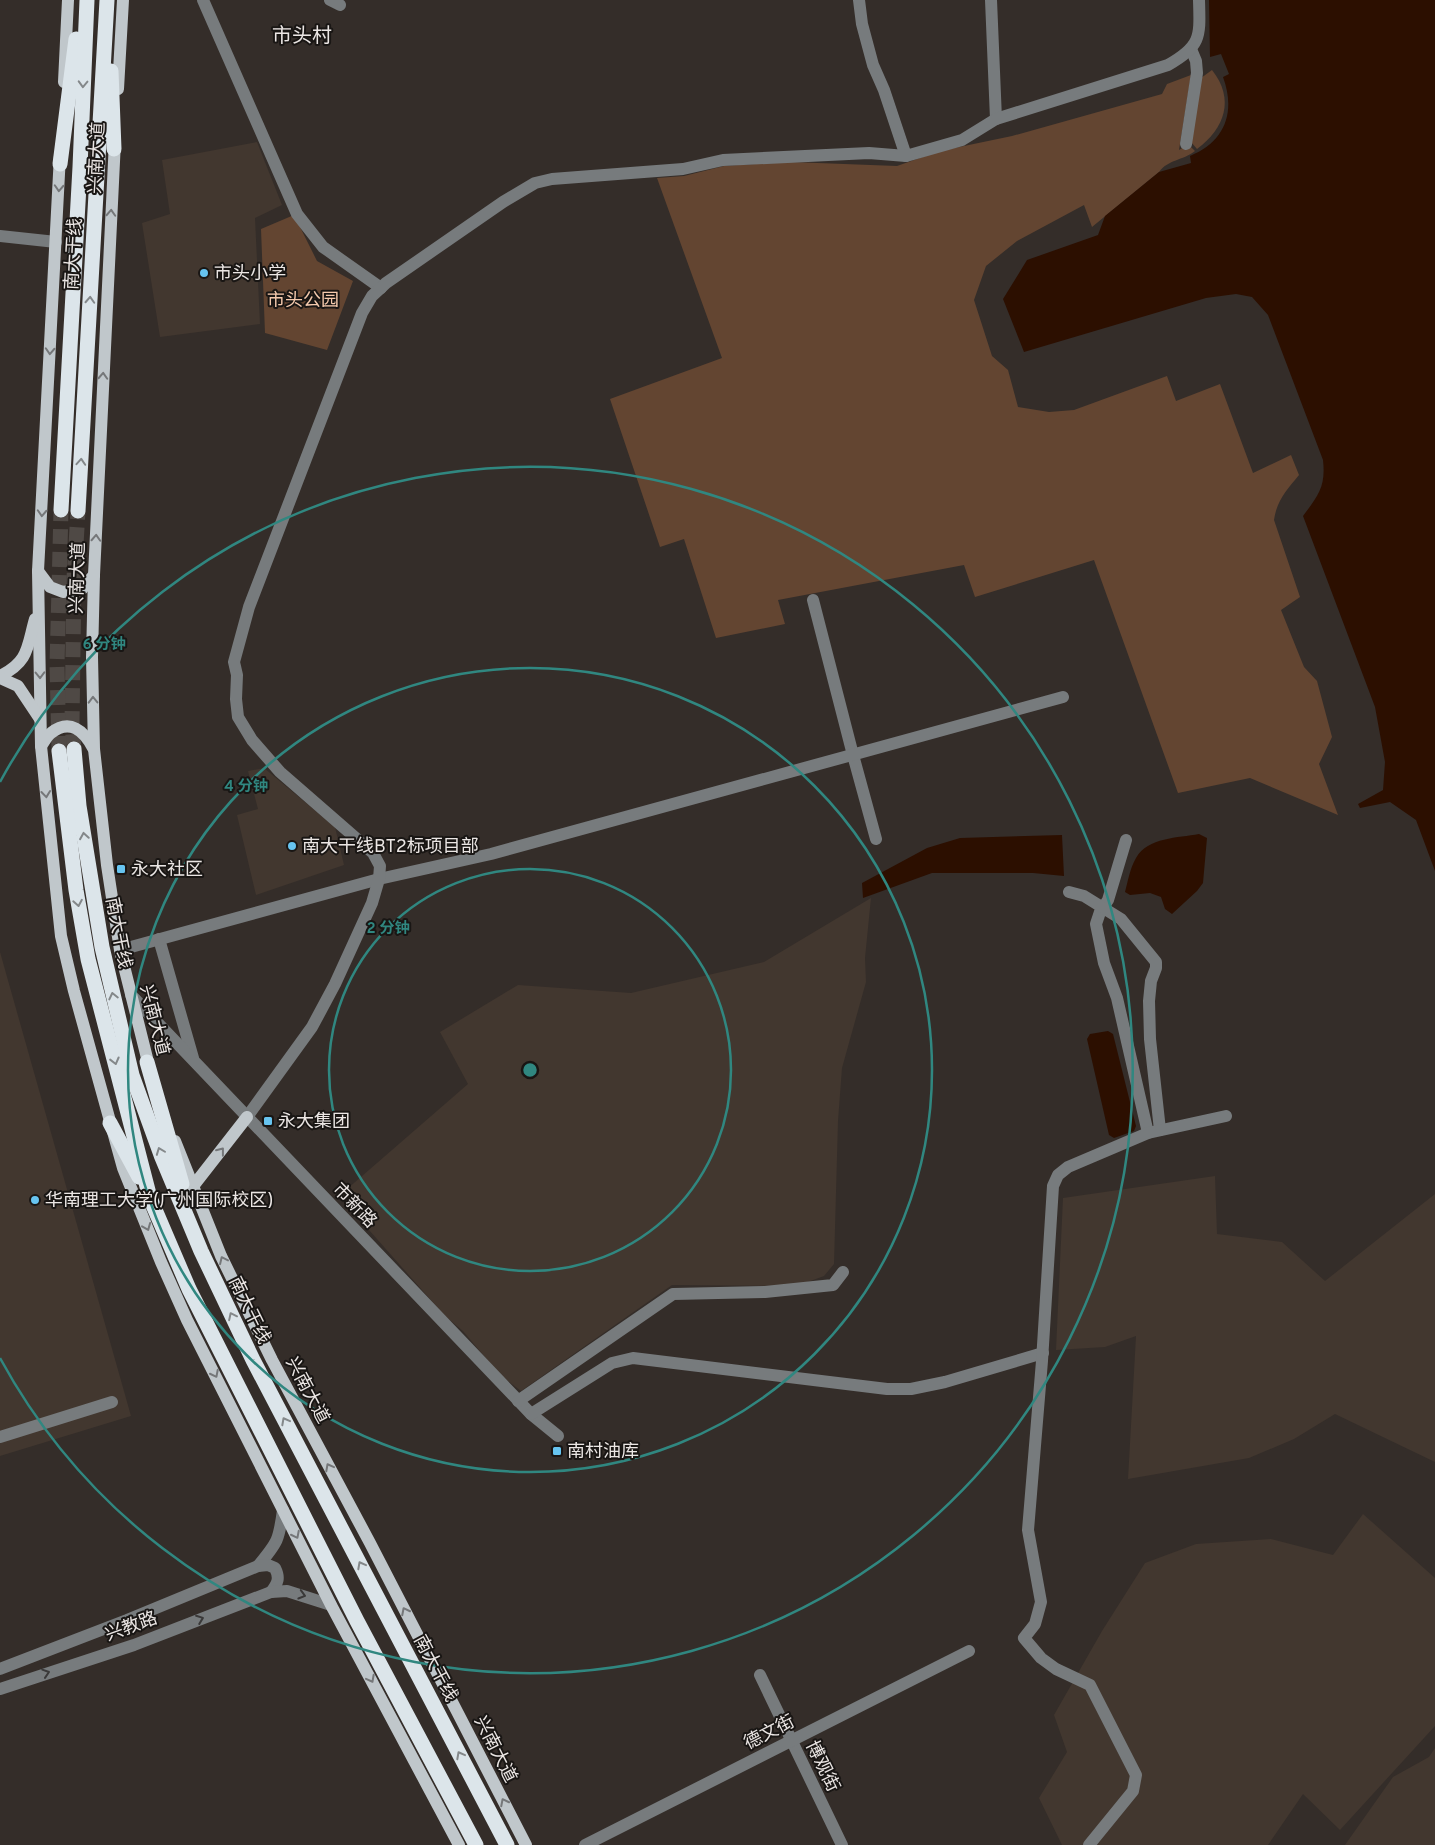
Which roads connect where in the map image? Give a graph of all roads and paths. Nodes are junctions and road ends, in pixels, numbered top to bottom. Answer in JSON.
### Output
{"nodes":[{"id":1,"x":68,"y":0,"type":"edge"},
{"id":2,"x":82,"y":0,"type":"edge"},
{"id":3,"x":87,"y":0,"type":"edge"},
{"id":4,"x":107,"y":0,"type":"edge"},
{"id":5,"x":123,"y":0,"type":"edge"},
{"id":6,"x":203,"y":0,"type":"edge"},
{"id":7,"x":859,"y":0,"type":"edge"},
{"id":8,"x":991,"y":0,"type":"edge"},
{"id":9,"x":1199,"y":0,"type":"edge"},
{"id":10,"x":1191,"y":49,"type":"junction"},
{"id":11,"x":996,"y":119,"type":"junction"},
{"id":12,"x":1186,"y":144,"type":"dead end"},
{"id":13,"x":114,"y":149,"type":"junction"},
{"id":14,"x":906,"y":156,"type":"junction"},
{"id":15,"x":60,"y":164,"type":"junction"},
{"id":16,"x":0,"y":236,"type":"edge"},
{"id":17,"x":56,"y":242,"type":"junction"},
{"id":18,"x":381,"y":288,"type":"junction"},
{"id":19,"x":62,"y":510,"type":"tunnel mouth"},
{"id":20,"x":78,"y":511,"type":"tunnel mouth"},
{"id":21,"x":38,"y":571,"type":"junction"},
{"id":22,"x":94,"y":575,"type":"junction"},
{"id":23,"x":813,"y":600,"type":"dead end"},
{"id":24,"x":39,"y":607,"type":"junction"},
{"id":25,"x":0,"y":677,"type":"edge"},
{"id":26,"x":1063,"y":697,"type":"dead end"},
{"id":27,"x":40,"y":719,"type":"junction"},
{"id":28,"x":41,"y":746,"type":"junction"},
{"id":29,"x":94,"y":749,"type":"junction"},
{"id":30,"x":853,"y":755,"type":"junction"},
{"id":31,"x":876,"y":839,"type":"dead end"},
{"id":32,"x":1126,"y":840,"type":"dead end"},
{"id":33,"x":379,"y":879,"type":"junction"},
{"id":34,"x":1069,"y":892,"type":"dead end"},
{"id":35,"x":1103,"y":908,"type":"junction"},
{"id":36,"x":159,"y":939,"type":"junction"},
{"id":37,"x":120,"y":950,"type":"junction"},
{"id":38,"x":131,"y":995,"type":"junction"},
{"id":39,"x":194,"y":1061,"type":"junction"},
{"id":40,"x":147,"y":1062,"type":"junction"},
{"id":41,"x":1226,"y":1116,"type":"dead end"},
{"id":42,"x":247,"y":1117,"type":"junction"},
{"id":43,"x":110,"y":1123,"type":"junction"},
{"id":44,"x":1154,"y":1131,"type":"junction"},
{"id":45,"x":194,"y":1185,"type":"junction"},
{"id":46,"x":150,"y":1198,"type":"junction"},
{"id":47,"x":201,"y":1250,"type":"junction"},
{"id":48,"x":843,"y":1272,"type":"dead end"},
{"id":49,"x":1043,"y":1353,"type":"junction"},
{"id":50,"x":518,"y":1401,"type":"junction"},
{"id":51,"x":112,"y":1402,"type":"dead end"},
{"id":52,"x":531,"y":1414,"type":"junction"},
{"id":53,"x":558,"y":1436,"type":"dead end"},
{"id":54,"x":0,"y":1437,"type":"edge"},
{"id":55,"x":283,"y":1510,"type":"junction"},
{"id":56,"x":258,"y":1566,"type":"junction"},
{"id":57,"x":271,"y":1592,"type":"junction"},
{"id":58,"x":331,"y":1605,"type":"junction"},
{"id":59,"x":969,"y":1651,"type":"dead end"},
{"id":60,"x":0,"y":1669,"type":"edge"},
{"id":61,"x":760,"y":1675,"type":"dead end"},
{"id":62,"x":0,"y":1688,"type":"edge"},
{"id":63,"x":791,"y":1741,"type":"junction"},
{"id":64,"x":458,"y":1845,"type":"edge"},
{"id":65,"x":476,"y":1845,"type":"edge"},
{"id":66,"x":507,"y":1845,"type":"edge"},
{"id":67,"x":526,"y":1845,"type":"edge"},
{"id":68,"x":585,"y":1845,"type":"edge"},
{"id":69,"x":842,"y":1845,"type":"edge"},
{"id":70,"x":1089,"y":1845,"type":"edge"}],
"edges":[{"from":1,"to":15,"type":"main road","name":"兴南大道"},
{"from":2,"to":15,"type":"highway"},
{"from":3,"to":19,"type":"highway","name":"南大干线","one_way":true},
{"from":4,"to":13,"type":"highway"},
{"from":20,"to":4,"type":"highway","name":"南大干线","one_way":true},
{"from":5,"to":13,"type":"main road","name":"兴南大道"},
{"from":6,"to":18,"type":"street"},
{"from":7,"to":14,"type":"street"},
{"from":8,"to":11,"type":"street"},
{"from":9,"to":10,"type":"street"},
{"from":10,"to":11,"type":"street"},
{"from":10,"to":12,"type":"street"},
{"from":11,"to":14,"type":"street"},
{"from":22,"to":13,"type":"main road","name":"兴南大道","one_way":true},
{"from":14,"to":18,"type":"street"},
{"from":15,"to":17,"type":"main road","name":"兴南大道","one_way":true},
{"from":16,"to":17,"type":"street"},
{"from":17,"to":21,"type":"main road","name":"兴南大道","one_way":true},
{"from":18,"to":33,"type":"street"},
{"from":21,"to":22,"type":"main road"},
{"from":21,"to":24,"type":"main road","name":"兴南大道"},
{"from":29,"to":22,"type":"main road","name":"兴南大道","one_way":true},
{"from":23,"to":30,"type":"street"},
{"from":24,"to":25,"type":"main road"},
{"from":24,"to":27,"type":"main road","name":"兴南大道","one_way":true},
{"from":25,"to":27,"type":"main road"},
{"from":26,"to":30,"type":"street"},
{"from":27,"to":28,"type":"main road","name":"兴南大道"},
{"from":28,"to":29,"type":"main road"},
{"from":28,"to":43,"type":"main road","name":"兴南大道","one_way":true},
{"from":29,"to":37,"type":"main road","name":"兴南大道"},
{"from":30,"to":31,"type":"street"},
{"from":30,"to":33,"type":"street"},
{"from":32,"to":35,"type":"street"},
{"from":33,"to":36,"type":"street"},
{"from":33,"to":42,"type":"street"},
{"from":34,"to":35,"type":"street"},
{"from":35,"to":44,"type":"street"},
{"from":35,"to":44,"type":"street"},
{"from":36,"to":37,"type":"street"},
{"from":36,"to":39,"type":"street"},
{"from":37,"to":38,"type":"main road","name":"兴南大道"},
{"from":38,"to":39,"type":"street","name":"市新路"},
{"from":38,"to":40,"type":"main road","name":"兴南大道"},
{"from":39,"to":42,"type":"street","name":"市新路"},
{"from":40,"to":45,"type":"main road","name":"兴南大道"},
{"from":40,"to":47,"type":"highway"},
{"from":41,"to":44,"type":"street"},
{"from":45,"to":42,"type":"main road","one_way":true},
{"from":42,"to":50,"type":"street","name":"市新路"},
{"from":43,"to":46,"type":"highway"},
{"from":43,"to":55,"type":"main road","name":"兴南大道","one_way":true},
{"from":44,"to":49,"type":"street"},
{"from":67,"to":45,"type":"main road","name":"兴南大道","one_way":true},
{"from":47,"to":46,"type":"highway","name":"南大干线","one_way":true},
{"from":46,"to":65,"type":"highway","name":"南大干线"},
{"from":66,"to":47,"type":"highway","name":"南大干线","one_way":true},
{"from":48,"to":50,"type":"street"},
{"from":49,"to":52,"type":"street"},
{"from":49,"to":70,"type":"street"},
{"from":50,"to":52,"type":"street","name":"市新路"},
{"from":51,"to":54,"type":"street"},
{"from":52,"to":53,"type":"street","name":"市新路"},
{"from":55,"to":56,"type":"street"},
{"from":55,"to":58,"type":"main road","name":"兴南大道","one_way":true},
{"from":56,"to":57,"type":"street"},
{"from":56,"to":60,"type":"street","name":"兴教路"},
{"from":57,"to":58,"type":"street","one_way":true},
{"from":62,"to":57,"type":"street","name":"兴教路","one_way":true},
{"from":58,"to":64,"type":"main road","name":"兴南大道","one_way":true},
{"from":59,"to":63,"type":"street","name":"德文街"},
{"from":61,"to":63,"type":"street","name":"博观街"},
{"from":63,"to":68,"type":"street","name":"德文街"},
{"from":63,"to":69,"type":"street","name":"博观街"}]}
